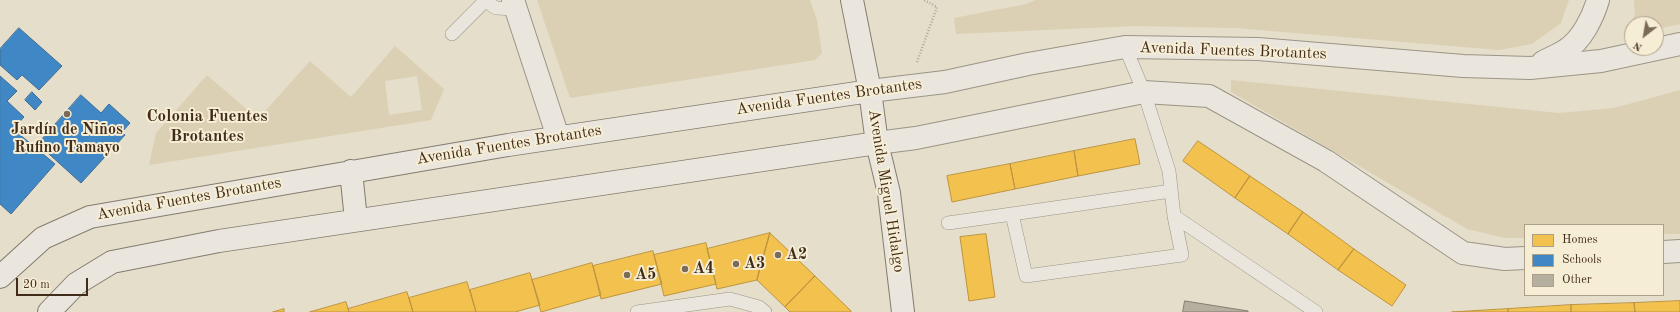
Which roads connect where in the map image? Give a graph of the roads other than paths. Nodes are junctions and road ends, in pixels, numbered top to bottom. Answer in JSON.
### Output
{"nodes":[{"id":1,"x":484,"y":0,"type":"edge"},
{"id":2,"x":852,"y":0,"type":"edge"},
{"id":3,"x":1598,"y":0,"type":"edge"},
{"id":4,"x":515,"y":5,"type":"edge"},
{"id":5,"x":452,"y":34,"type":"dead end"},
{"id":6,"x":1680,"y":44,"type":"edge"},
{"id":7,"x":1125,"y":47,"type":"junction"},
{"id":8,"x":1530,"y":68,"type":"junction"},
{"id":9,"x":870,"y":91,"type":"junction"},
{"id":10,"x":1144,"y":92,"type":"junction"},
{"id":11,"x":558,"y":137,"type":"junction"},
{"id":12,"x":877,"y":142,"type":"junction"},
{"id":13,"x":351,"y":171,"type":"junction"},
{"id":14,"x":1171,"y":191,"type":"junction"},
{"id":15,"x":1012,"y":214,"type":"junction"},
{"id":16,"x":1174,"y":216,"type":"junction"},
{"id":17,"x":356,"y":220,"type":"junction"},
{"id":18,"x":948,"y":223,"type":"dead end"},
{"id":19,"x":1664,"y":252,"type":"edge"},
{"id":20,"x":1680,"y":252,"type":"edge"},
{"id":21,"x":1524,"y":258,"type":"edge"},
{"id":22,"x":0,"y":277,"type":"edge"},
{"id":23,"x":49,"y":312,"type":"edge"},
{"id":24,"x":637,"y":312,"type":"edge"},
{"id":25,"x":765,"y":312,"type":"edge"},
{"id":26,"x":903,"y":312,"type":"edge"},
{"id":27,"x":1316,"y":312,"type":"edge"}],
"edges":[{"from":1,"to":4,"type":"lane"},
{"from":1,"to":5,"type":"lane"},
{"from":2,"to":9,"type":"street","name":"Avenida Miguel Hidalgo"},
{"from":3,"to":8,"type":"street"},
{"from":4,"to":11,"type":"street"},
{"from":6,"to":8,"type":"street","name":"Avenida Fuentes Brotantes"},
{"from":7,"to":8,"type":"street","name":"Avenida Fuentes Brotantes"},
{"from":7,"to":9,"type":"street","name":"Avenida Fuentes Brotantes"},
{"from":7,"to":10,"type":"lane"},
{"from":9,"to":11,"type":"street","name":"Avenida Fuentes Brotantes"},
{"from":9,"to":12,"type":"street","name":"Avenida Miguel Hidalgo"},
{"from":10,"to":12,"type":"street"},
{"from":10,"to":14,"type":"lane"},
{"from":10,"to":21,"type":"street"},
{"from":11,"to":13,"type":"street","name":"Avenida Fuentes Brotantes"},
{"from":12,"to":17,"type":"street"},
{"from":12,"to":26,"type":"street","name":"Avenida Miguel Hidalgo"},
{"from":13,"to":17,"type":"street"},
{"from":13,"to":22,"type":"street","name":"Avenida Fuentes Brotantes"},
{"from":14,"to":15,"type":"lane"},
{"from":14,"to":16,"type":"lane"},
{"from":15,"to":16,"type":"lane"},
{"from":15,"to":18,"type":"lane"},
{"from":16,"to":27,"type":"lane"},
{"from":17,"to":23,"type":"street"},
{"from":19,"to":20,"type":"street"},
{"from":24,"to":25,"type":"lane"}]}
